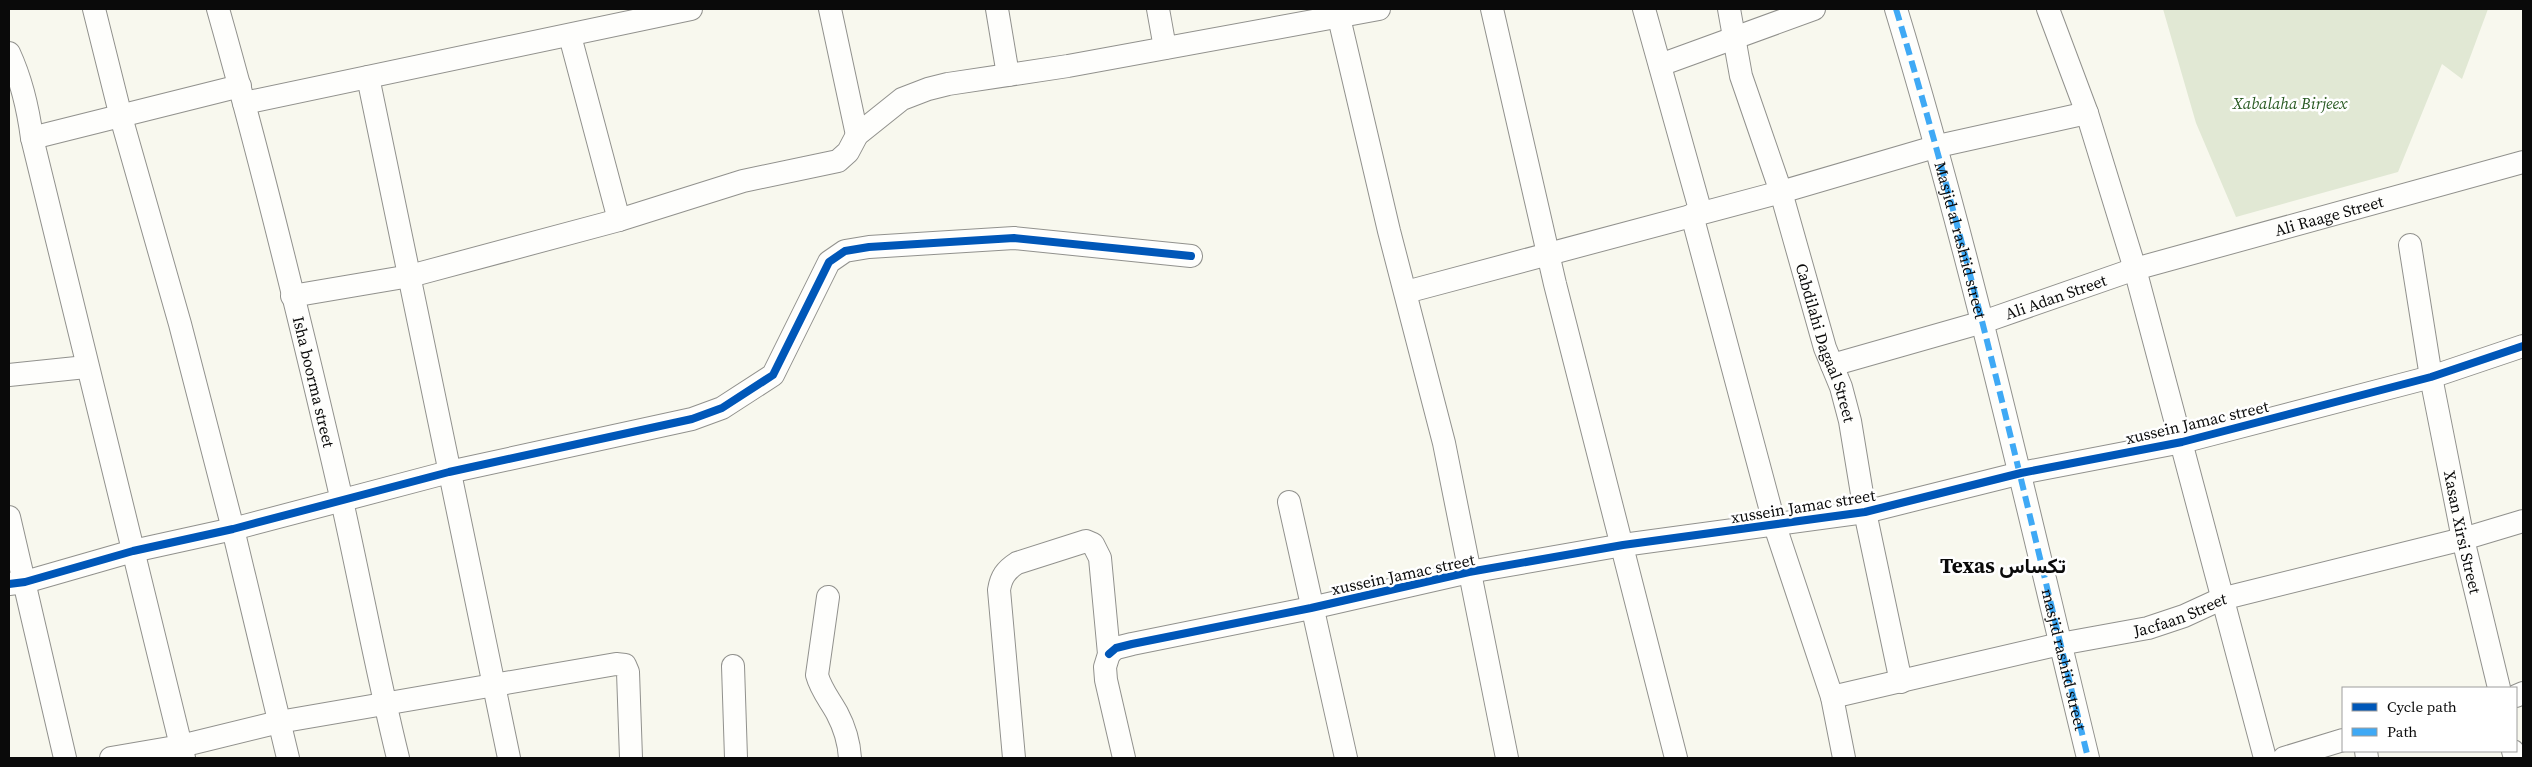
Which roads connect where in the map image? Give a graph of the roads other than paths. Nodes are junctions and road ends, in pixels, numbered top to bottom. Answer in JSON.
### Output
{"nodes":[{"id":1,"x":94,"y":9,"type":"edge"},
{"id":2,"x":218,"y":9,"type":"edge"},
{"id":3,"x":691,"y":9,"type":"edge"},
{"id":4,"x":830,"y":9,"type":"edge"},
{"id":5,"x":997,"y":9,"type":"edge"},
{"id":6,"x":1158,"y":9,"type":"edge"},
{"id":7,"x":1378,"y":9,"type":"edge"},
{"id":8,"x":1492,"y":9,"type":"edge"},
{"id":9,"x":1644,"y":9,"type":"edge"},
{"id":10,"x":1729,"y":9,"type":"edge"},
{"id":11,"x":1814,"y":9,"type":"edge"},
{"id":12,"x":1896,"y":9,"type":"edge"},
{"id":13,"x":2048,"y":9,"type":"edge"},
{"id":14,"x":1338,"y":13,"type":"edge"},
{"id":15,"x":570,"y":36,"type":"junction"},
{"id":16,"x":1734,"y":37,"type":"junction"},
{"id":17,"x":1165,"y":48,"type":"junction"},
{"id":18,"x":9,"y":53,"type":"edge"},
{"id":19,"x":1660,"y":65,"type":"junction"},
{"id":20,"x":1008,"y":75,"type":"junction"},
{"id":21,"x":368,"y":78,"type":"junction"},
{"id":22,"x":242,"y":95,"type":"junction"},
{"id":23,"x":2087,"y":113,"type":"junction"},
{"id":24,"x":121,"y":117,"type":"junction"},
{"id":25,"x":857,"y":135,"type":"junction"},
{"id":26,"x":32,"y":138,"type":"junction"},
{"id":27,"x":1938,"y":146,"type":"junction"},
{"id":28,"x":2523,"y":162,"type":"edge"},
{"id":29,"x":1781,"y":192,"type":"junction"},
{"id":30,"x":1697,"y":214,"type":"junction"},
{"id":31,"x":619,"y":220,"type":"junction"},
{"id":32,"x":2410,"y":245,"type":"dead end"},
{"id":33,"x":1548,"y":255,"type":"junction"},
{"id":34,"x":1192,"y":256,"type":"dead end"},
{"id":35,"x":2135,"y":269,"type":"junction"},
{"id":36,"x":410,"y":276,"type":"junction"},
{"id":37,"x":1406,"y":292,"type":"junction"},
{"id":38,"x":292,"y":296,"type":"junction"},
{"id":39,"x":1983,"y":322,"type":"junction"},
{"id":40,"x":2523,"y":346,"type":"edge"},
{"id":41,"x":1832,"y":365,"type":"junction"},
{"id":42,"x":86,"y":366,"type":"junction"},
{"id":43,"x":9,"y":375,"type":"edge"},
{"id":44,"x":2431,"y":377,"type":"junction"},
{"id":45,"x":2182,"y":442,"type":"junction"},
{"id":46,"x":449,"y":472,"type":"junction"},
{"id":47,"x":2021,"y":473,"type":"junction"},
{"id":48,"x":342,"y":501,"type":"junction"},
{"id":49,"x":1289,"y":502,"type":"dead end"},
{"id":50,"x":1865,"y":512,"type":"junction"},
{"id":51,"x":9,"y":517,"type":"edge"},
{"id":52,"x":2523,"y":521,"type":"edge"},
{"id":53,"x":1775,"y":526,"type":"junction"},
{"id":54,"x":233,"y":529,"type":"junction"},
{"id":55,"x":2463,"y":538,"type":"junction"},
{"id":56,"x":1623,"y":546,"type":"junction"},
{"id":57,"x":133,"y":551,"type":"junction"},
{"id":58,"x":1469,"y":572,"type":"junction"},
{"id":59,"x":17,"y":583,"type":"edge"},
{"id":60,"x":828,"y":596,"type":"dead end"},
{"id":61,"x":2221,"y":599,"type":"junction"},
{"id":62,"x":1311,"y":608,"type":"junction"},
{"id":63,"x":2060,"y":644,"type":"junction"},
{"id":64,"x":1109,"y":654,"type":"junction"},
{"id":65,"x":733,"y":666,"type":"dead end"},
{"id":66,"x":1900,"y":682,"type":"junction"},
{"id":67,"x":493,"y":684,"type":"junction"},
{"id":68,"x":2499,"y":687,"type":"edge"},
{"id":69,"x":1832,"y":697,"type":"junction"},
{"id":70,"x":384,"y":703,"type":"junction"},
{"id":71,"x":279,"y":722,"type":"junction"},
{"id":72,"x":2342,"y":740,"type":"edge"},
{"id":73,"x":182,"y":752,"type":"edge"},
{"id":74,"x":65,"y":758,"type":"edge"},
{"id":75,"x":111,"y":758,"type":"edge"},
{"id":76,"x":288,"y":758,"type":"edge"},
{"id":77,"x":398,"y":758,"type":"edge"},
{"id":78,"x":509,"y":758,"type":"edge"},
{"id":79,"x":631,"y":758,"type":"edge"},
{"id":80,"x":736,"y":758,"type":"edge"},
{"id":81,"x":850,"y":758,"type":"edge"},
{"id":82,"x":1014,"y":758,"type":"edge"},
{"id":83,"x":1124,"y":758,"type":"edge"},
{"id":84,"x":1346,"y":758,"type":"edge"},
{"id":85,"x":1507,"y":758,"type":"edge"},
{"id":86,"x":1676,"y":758,"type":"edge"},
{"id":87,"x":1844,"y":758,"type":"edge"},
{"id":88,"x":2088,"y":758,"type":"edge"},
{"id":89,"x":2264,"y":758,"type":"edge"},
{"id":90,"x":2284,"y":758,"type":"edge"}],
"edges":[{"from":1,"to":24,"type":"street"},
{"from":2,"to":22,"type":"street","name":"Isha boorma street"},
{"from":3,"to":15,"type":"street"},
{"from":4,"to":25,"type":"street"},
{"from":5,"to":20,"type":"street"},
{"from":6,"to":17,"type":"street"},
{"from":7,"to":14,"type":"street"},
{"from":8,"to":33,"type":"street"},
{"from":9,"to":19,"type":"street"},
{"from":10,"to":16,"type":"street","name":"Cabdilahi Dagaal Street"},
{"from":11,"to":16,"type":"street"},
{"from":12,"to":27,"type":"street","name":"Masjid al rashiid street"},
{"from":13,"to":23,"type":"street"},
{"from":14,"to":17,"type":"street"},
{"from":14,"to":37,"type":"street"},
{"from":15,"to":21,"type":"street"},
{"from":15,"to":31,"type":"street"},
{"from":16,"to":19,"type":"street"},
{"from":16,"to":29,"type":"street","name":"Cabdilahi Dagaal Street"},
{"from":17,"to":20,"type":"street"},
{"from":18,"to":26,"type":"street"},
{"from":19,"to":30,"type":"street"},
{"from":20,"to":25,"type":"street"},
{"from":21,"to":22,"type":"street"},
{"from":21,"to":36,"type":"street"},
{"from":22,"to":24,"type":"street"},
{"from":22,"to":38,"type":"street","name":"Isha boorma street"},
{"from":23,"to":27,"type":"street"},
{"from":23,"to":35,"type":"street"},
{"from":24,"to":26,"type":"street"},
{"from":24,"to":54,"type":"street"},
{"from":25,"to":31,"type":"street"},
{"from":26,"to":42,"type":"street"},
{"from":27,"to":29,"type":"street"},
{"from":27,"to":39,"type":"street","name":"Masjid al rashiid street"},
{"from":28,"to":35,"type":"street","name":"Ali Raage Street"},
{"from":29,"to":30,"type":"street"},
{"from":29,"to":41,"type":"street","name":"Cabdilahi Dagaal Street"},
{"from":30,"to":33,"type":"street"},
{"from":30,"to":53,"type":"street"},
{"from":31,"to":36,"type":"street"},
{"from":32,"to":44,"type":"street","name":"Xasan Xirsi Street"},
{"from":33,"to":37,"type":"street"},
{"from":33,"to":56,"type":"street"},
{"from":34,"to":46,"type":"street"},
{"from":35,"to":39,"type":"street","name":"Ali Adan Street"},
{"from":35,"to":45,"type":"street"},
{"from":36,"to":38,"type":"street"},
{"from":36,"to":46,"type":"street"},
{"from":37,"to":58,"type":"street"},
{"from":38,"to":48,"type":"street","name":"Isha boorma street"},
{"from":39,"to":41,"type":"street","name":"Ali Adan Street"},
{"from":39,"to":47,"type":"street","name":"Masjid al rashiid street"},
{"from":40,"to":44,"type":"street","name":"xussein Jamac street"},
{"from":41,"to":50,"type":"street","name":"Cabdilahi Dagaal Street"},
{"from":42,"to":43,"type":"street"},
{"from":42,"to":57,"type":"street"},
{"from":44,"to":45,"type":"street","name":"xussein Jamac street"},
{"from":44,"to":55,"type":"street","name":"Xasan Xirsi Street"},
{"from":45,"to":47,"type":"street","name":"xussein Jamac street"},
{"from":45,"to":61,"type":"street"},
{"from":46,"to":48,"type":"street"},
{"from":46,"to":67,"type":"street"},
{"from":47,"to":50,"type":"street","name":"xussein Jamac street"},
{"from":47,"to":63,"type":"street","name":"masjid rashiid street"},
{"from":48,"to":54,"type":"street"},
{"from":48,"to":70,"type":"street","name":"Isha boorma street"},
{"from":49,"to":62,"type":"street"},
{"from":50,"to":53,"type":"street","name":"xussein Jamac street"},
{"from":50,"to":66,"type":"street","name":"Cabdilahi Dagaal Street"},
{"from":51,"to":59,"type":"street"},
{"from":52,"to":55,"type":"street","name":"Jacfaan Street"},
{"from":53,"to":56,"type":"street","name":"xussein Jamac street"},
{"from":53,"to":69,"type":"street"},
{"from":54,"to":57,"type":"street"},
{"from":54,"to":71,"type":"street"},
{"from":55,"to":61,"type":"street","name":"Jacfaan Street"},
{"from":55,"to":68,"type":"street","name":"Xasan Xirsi Street"},
{"from":56,"to":58,"type":"street","name":"xussein Jamac street"},
{"from":56,"to":86,"type":"street"},
{"from":57,"to":59,"type":"street"},
{"from":57,"to":73,"type":"street"},
{"from":58,"to":62,"type":"street","name":"xussein Jamac street"},
{"from":58,"to":85,"type":"street"},
{"from":59,"to":74,"type":"street"},
{"from":60,"to":81,"type":"street"},
{"from":61,"to":63,"type":"street","name":"Jacfaan Street"},
{"from":61,"to":89,"type":"street"},
{"from":62,"to":64,"type":"street","name":"xussein Jamac street"},
{"from":62,"to":84,"type":"street"},
{"from":63,"to":66,"type":"street","name":"Jacfaan Street"},
{"from":63,"to":88,"type":"street","name":"masjid rashiid street"},
{"from":64,"to":82,"type":"street"},
{"from":64,"to":83,"type":"street"},
{"from":65,"to":80,"type":"street"},
{"from":66,"to":69,"type":"street","name":"Jacfaan Street"},
{"from":67,"to":70,"type":"street"},
{"from":67,"to":78,"type":"street"},
{"from":67,"to":79,"type":"street"},
{"from":69,"to":87,"type":"street"},
{"from":70,"to":71,"type":"street"},
{"from":70,"to":77,"type":"street","name":"Isha boorma street"},
{"from":71,"to":73,"type":"street"},
{"from":71,"to":76,"type":"street"},
{"from":72,"to":90,"type":"street"},
{"from":73,"to":75,"type":"street"}]}
